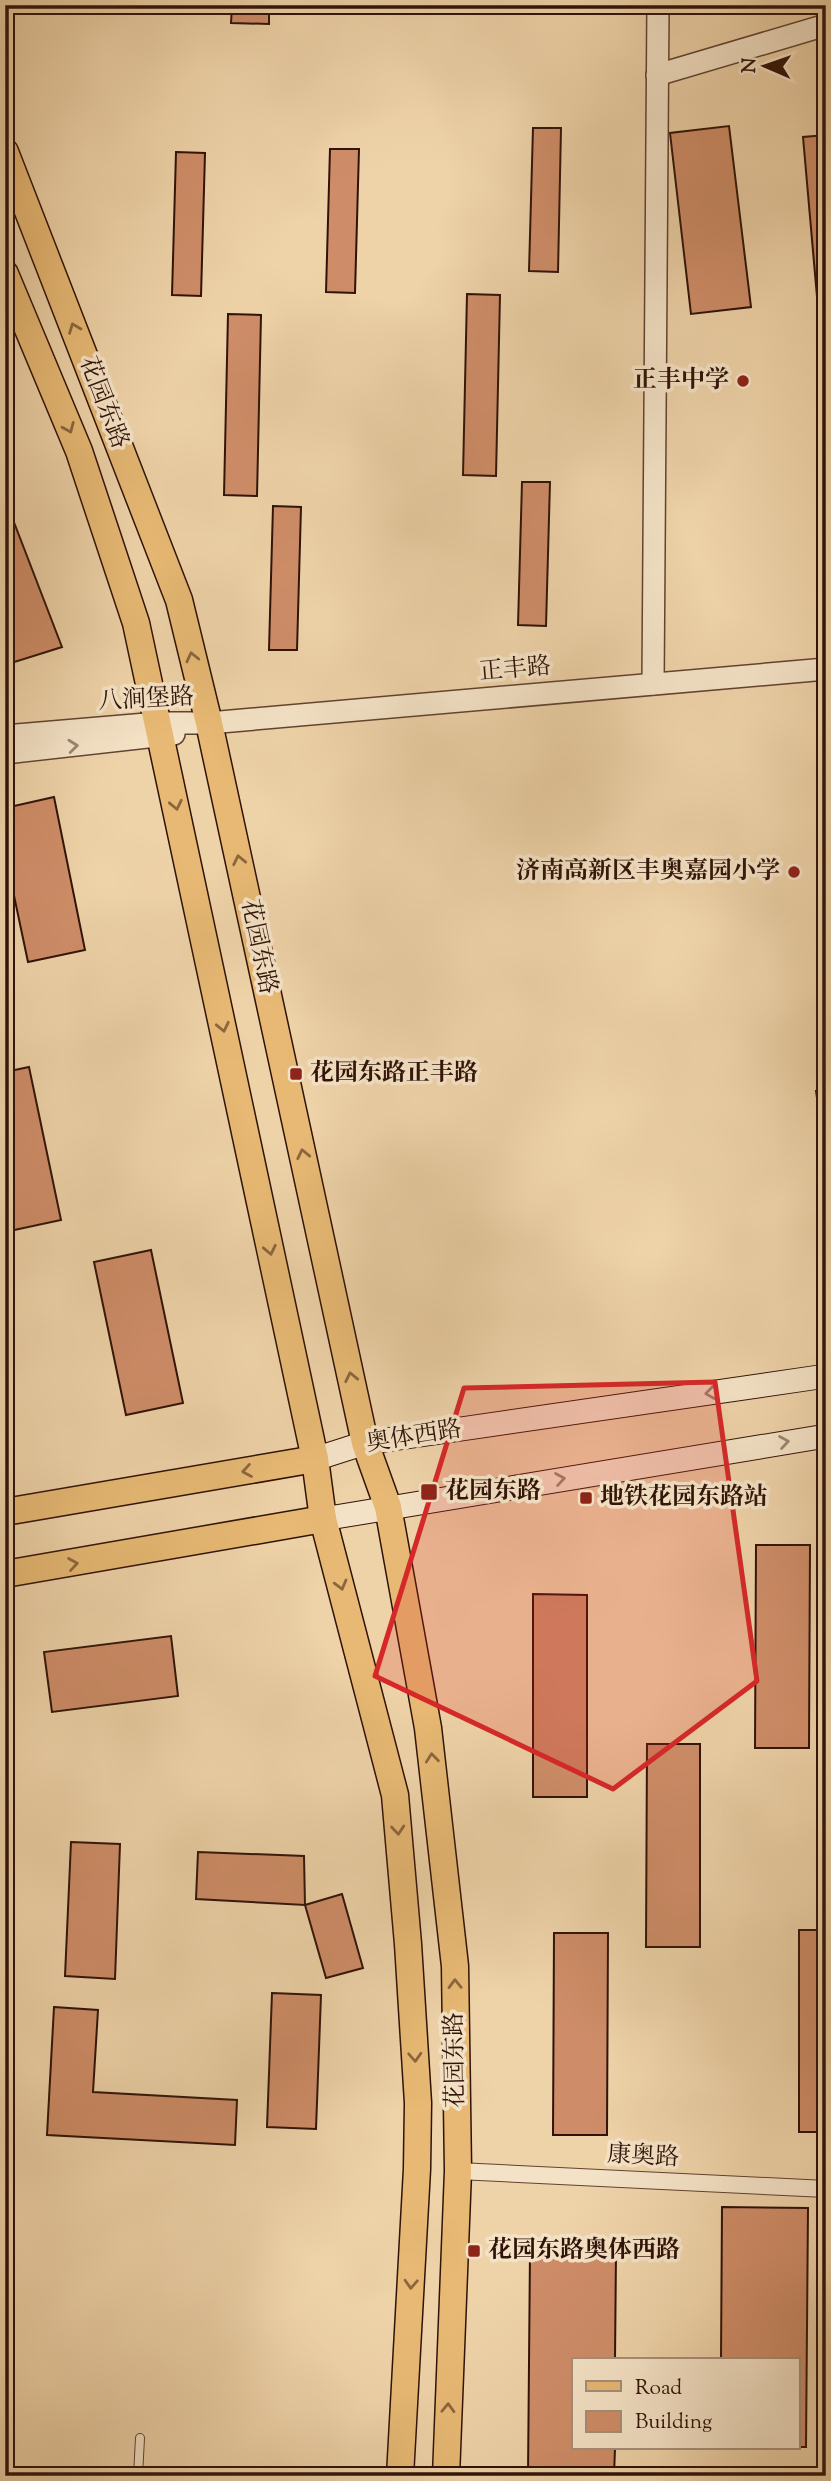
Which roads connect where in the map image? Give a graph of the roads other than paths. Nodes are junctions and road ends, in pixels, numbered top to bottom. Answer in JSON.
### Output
{"nodes":[{"id":1,"x":658,"y":5,"type":"edge"},
{"id":2,"x":826,"y":25,"type":"edge"},
{"id":3,"x":657,"y":75,"type":"junction"},
{"id":4,"x":5,"y":152,"type":"edge"},
{"id":5,"x":5,"y":274,"type":"edge"},
{"id":6,"x":826,"y":669,"type":"edge"},
{"id":7,"x":653,"y":684,"type":"junction"},
{"id":8,"x":209,"y":723,"type":"junction"},
{"id":9,"x":160,"y":730,"type":"junction"},
{"id":10,"x":5,"y":736,"type":"edge"},
{"id":11,"x":5,"y":753,"type":"edge"},
{"id":12,"x":826,"y":1376,"type":"edge"},
{"id":13,"x":826,"y":1436,"type":"edge"},
{"id":14,"x":365,"y":1443,"type":"junction"},
{"id":15,"x":315,"y":1459,"type":"junction"},
{"id":16,"x":388,"y":1507,"type":"junction"},
{"id":17,"x":5,"y":1512,"type":"edge"},
{"id":18,"x":323,"y":1519,"type":"junction"},
{"id":19,"x":5,"y":1574,"type":"edge"},
{"id":20,"x":458,"y":2171,"type":"junction"},
{"id":21,"x":826,"y":2189,"type":"edge"},
{"id":22,"x":140,"y":2438,"type":"dead end"},
{"id":23,"x":138,"y":2476,"type":"edge"},
{"id":24,"x":400,"y":2476,"type":"edge"},
{"id":25,"x":446,"y":2476,"type":"edge"}],
"edges":[{"from":1,"to":3,"type":"street"},
{"from":2,"to":3,"type":"street"},
{"from":3,"to":7,"type":"street"},
{"from":8,"to":4,"type":"main road","name":"花园东路","one_way":true},
{"from":5,"to":9,"type":"main road","name":"花园东路","one_way":true},
{"from":6,"to":7,"type":"street","name":"正丰路"},
{"from":7,"to":8,"type":"street","name":"正丰路"},
{"from":8,"to":9,"type":"street","name":"八涧堡路"},
{"from":14,"to":8,"type":"main road","name":"花园东路","one_way":true},
{"from":9,"to":10,"type":"street","name":"八涧堡路"},
{"from":11,"to":9,"type":"street","name":"八涧堡路","one_way":true},
{"from":9,"to":15,"type":"main road","name":"花园东路","one_way":true},
{"from":12,"to":14,"type":"main road","name":"奥体西路","one_way":true},
{"from":16,"to":13,"type":"main road","one_way":true},
{"from":14,"to":15,"type":"main road","name":"奥体西路"},
{"from":14,"to":16,"type":"main road","name":"花园东路"},
{"from":15,"to":17,"type":"main road","name":"奥体西路","one_way":true},
{"from":15,"to":18,"type":"main road","name":"花园东路"},
{"from":16,"to":18,"type":"main road"},
{"from":20,"to":16,"type":"main road","name":"花园东路","one_way":true},
{"from":19,"to":18,"type":"main road","one_way":true},
{"from":18,"to":24,"type":"main road","name":"花园东路","one_way":true},
{"from":20,"to":21,"type":"street","name":"康奥路"},
{"from":25,"to":20,"type":"main road","name":"花园东路","one_way":true},
{"from":22,"to":23,"type":"lane"}]}
